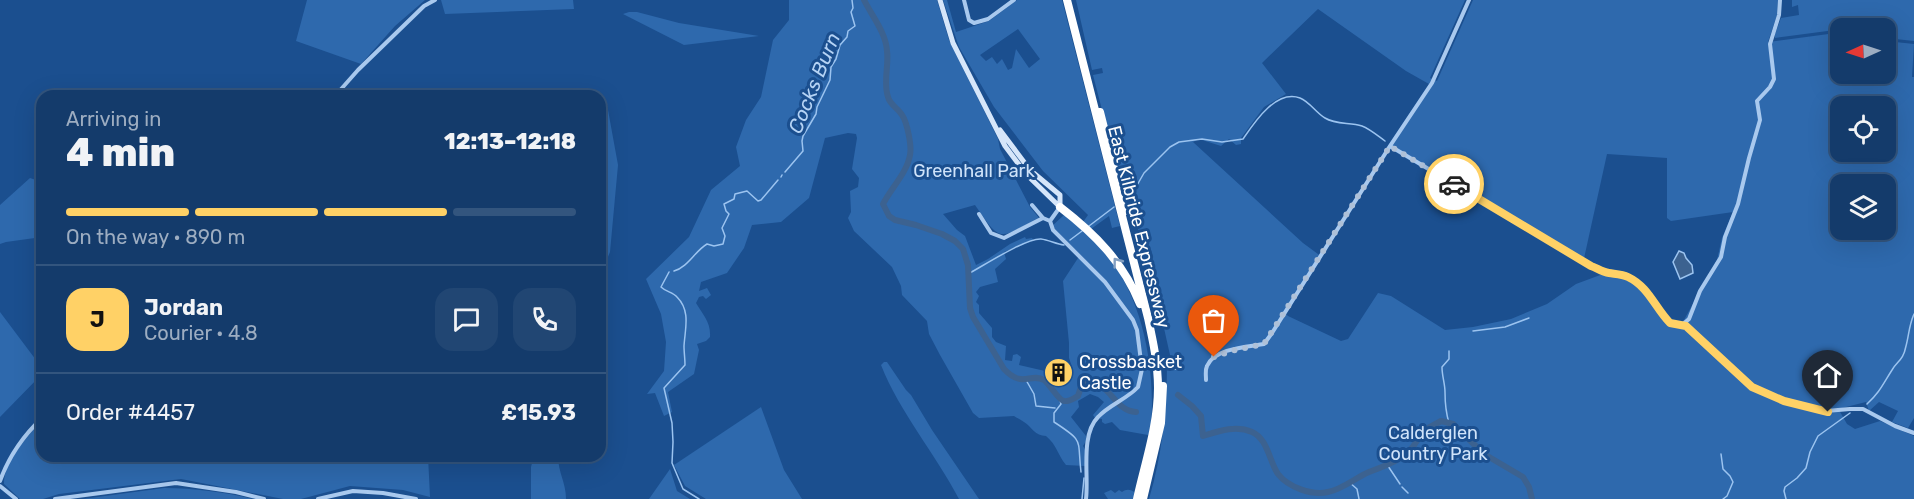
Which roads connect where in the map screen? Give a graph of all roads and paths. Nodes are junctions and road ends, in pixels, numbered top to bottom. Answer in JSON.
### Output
{"nodes":[{"id":1,"x":435,"y":0,"type":"edge"},
{"id":2,"x":940,"y":0,"type":"edge"},
{"id":3,"x":964,"y":0,"type":"edge"},
{"id":4,"x":1014,"y":0,"type":"edge"},
{"id":5,"x":1066,"y":0,"type":"edge"},
{"id":6,"x":1072,"y":0,"type":"edge"},
{"id":7,"x":1469,"y":0,"type":"edge"},
{"id":8,"x":1780,"y":0,"type":"edge"},
{"id":9,"x":340,"y":90,"type":"edge"},
{"id":10,"x":1390,"y":146,"type":"junction"},
{"id":11,"x":1032,"y":205,"type":"dead end"},
{"id":12,"x":1060,"y":207,"type":"junction"},
{"id":13,"x":979,"y":214,"type":"dead end"},
{"id":14,"x":1043,"y":218,"type":"junction"},
{"id":15,"x":1050,"y":221,"type":"junction"},
{"id":16,"x":1681,"y":325,"type":"junction"},
{"id":17,"x":1151,"y":333,"type":"junction"},
{"id":18,"x":1162,"y":368,"type":"junction"},
{"id":19,"x":1176,"y":368,"type":"dead end"},
{"id":20,"x":1206,"y":380,"type":"dead end"},
{"id":21,"x":36,"y":424,"type":"edge"},
{"id":22,"x":1914,"y":433,"type":"edge"},
{"id":23,"x":0,"y":481,"type":"edge"},
{"id":24,"x":0,"y":486,"type":"edge"},
{"id":25,"x":16,"y":499,"type":"edge"},
{"id":26,"x":55,"y":499,"type":"edge"},
{"id":27,"x":264,"y":499,"type":"edge"},
{"id":28,"x":318,"y":499,"type":"edge"},
{"id":29,"x":416,"y":499,"type":"edge"},
{"id":30,"x":1086,"y":499,"type":"edge"},
{"id":31,"x":1137,"y":499,"type":"edge"},
{"id":32,"x":1143,"y":499,"type":"edge"}],
"edges":[{"from":1,"to":9,"type":"street"},
{"from":2,"to":12,"type":"main road"},
{"from":3,"to":4,"type":"street"},
{"from":5,"to":17,"type":"highway","name":"East Kilbride Expressway"},
{"from":6,"to":18,"type":"highway","name":"East Kilbride Expressway"},
{"from":7,"to":10,"type":"street"},
{"from":8,"to":16,"type":"street"},
{"from":10,"to":16,"type":"street"},
{"from":10,"to":20,"type":"street"},
{"from":11,"to":14,"type":"street"},
{"from":12,"to":15,"type":"street"},
{"from":17,"to":12,"type":"highway","one_way":true},
{"from":13,"to":14,"type":"street"},
{"from":14,"to":15,"type":"street"},
{"from":15,"to":30,"type":"street"},
{"from":16,"to":22,"type":"street"},
{"from":17,"to":31,"type":"highway","name":"East Kilbride Expressway"},
{"from":18,"to":19,"type":"street"},
{"from":18,"to":32,"type":"highway","name":"East Kilbride Expressway"},
{"from":21,"to":23,"type":"street"},
{"from":24,"to":25,"type":"street"},
{"from":26,"to":27,"type":"street"},
{"from":28,"to":29,"type":"street"}]}
